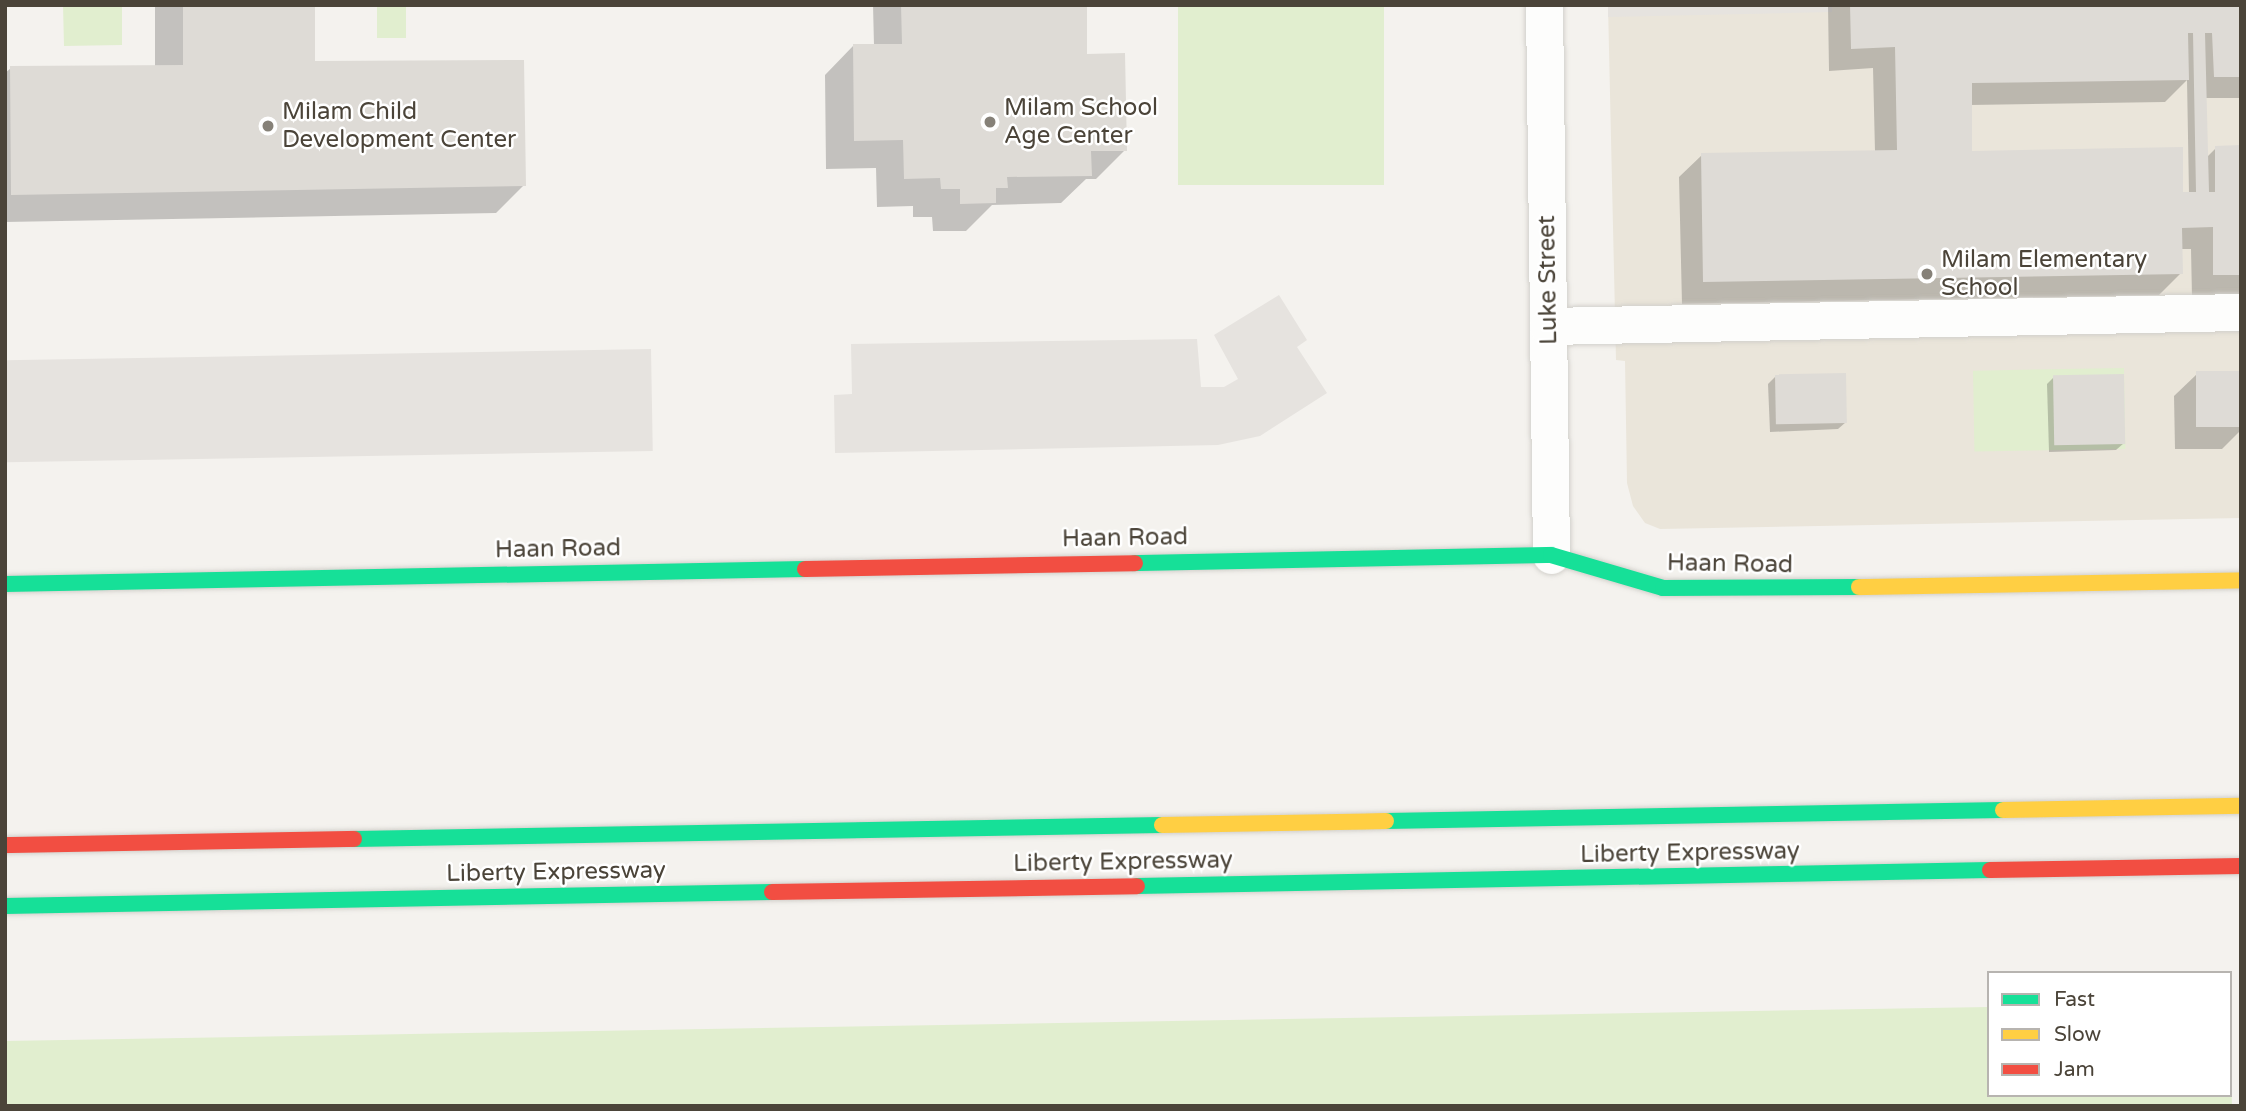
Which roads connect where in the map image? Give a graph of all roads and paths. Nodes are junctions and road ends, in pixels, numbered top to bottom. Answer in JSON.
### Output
{"nodes":[{"id":1,"x":1544,"y":5,"type":"edge"},
{"id":2,"x":2241,"y":312,"type":"edge"},
{"id":3,"x":1548,"y":326,"type":"junction"},
{"id":4,"x":1551,"y":555,"type":"junction"},
{"id":5,"x":2241,"y":580,"type":"edge"},
{"id":6,"x":5,"y":584,"type":"edge"},
{"id":7,"x":2241,"y":806,"type":"edge"},
{"id":8,"x":5,"y":845,"type":"edge"},
{"id":9,"x":2241,"y":866,"type":"edge"},
{"id":10,"x":5,"y":906,"type":"edge"}],
"edges":[{"from":1,"to":3,"type":"street","name":"Luke Street"},
{"from":2,"to":3,"type":"street"},
{"from":3,"to":4,"type":"street","name":"Luke Street"},
{"from":4,"to":5,"type":"main road","name":"Haan Road"},
{"from":4,"to":6,"type":"main road","name":"Haan Road"},
{"from":7,"to":8,"type":"main road","name":"Liberty Expressway"},
{"from":9,"to":10,"type":"main road","name":"Liberty Expressway"}]}
